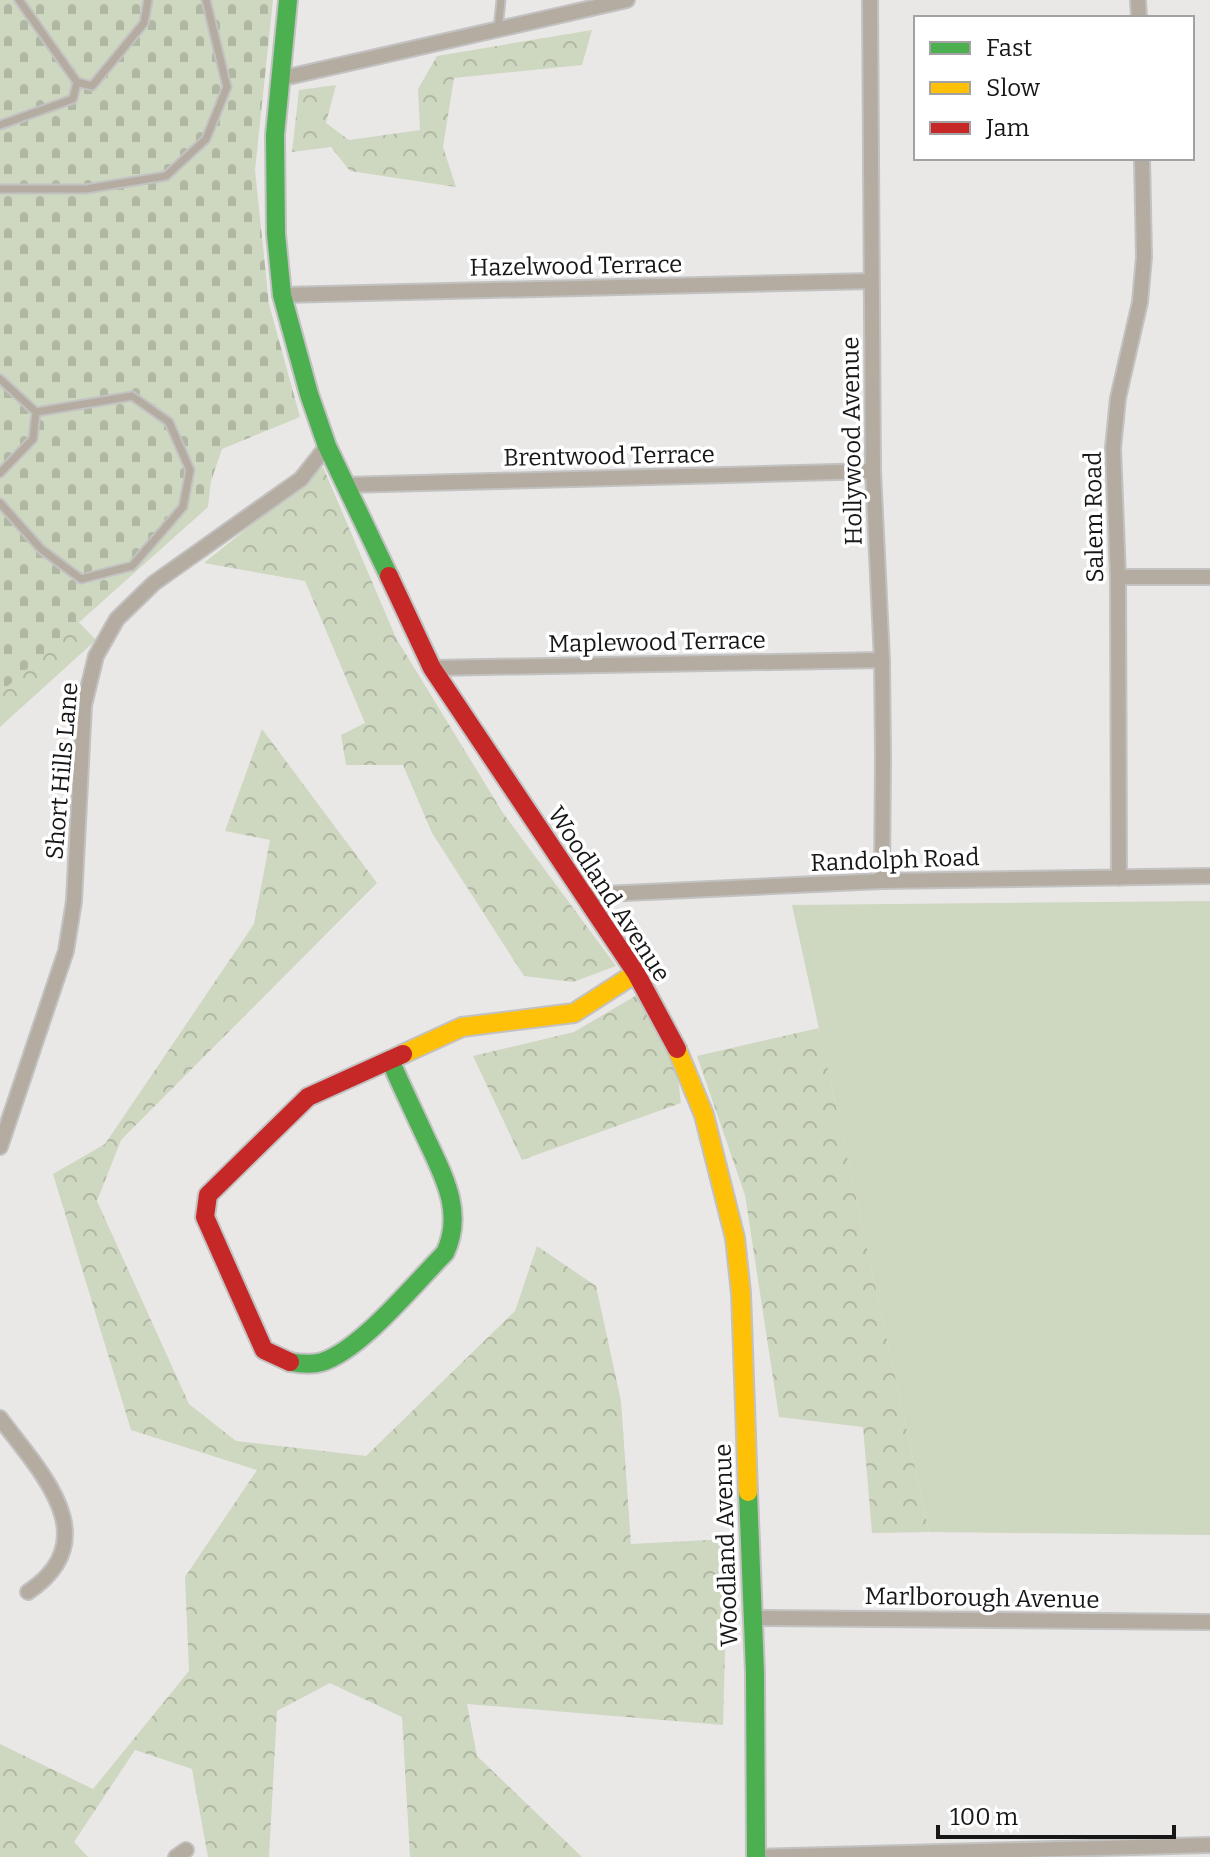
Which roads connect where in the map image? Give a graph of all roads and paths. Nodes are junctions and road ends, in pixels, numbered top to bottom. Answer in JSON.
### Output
{"nodes":[{"id":1,"x":19,"y":0,"type":"edge"},
{"id":2,"x":148,"y":0,"type":"edge"},
{"id":3,"x":206,"y":0,"type":"edge"},
{"id":4,"x":288,"y":0,"type":"edge"},
{"id":5,"x":501,"y":0,"type":"edge"},
{"id":6,"x":627,"y":0,"type":"edge"},
{"id":7,"x":870,"y":0,"type":"edge"},
{"id":8,"x":498,"y":29,"type":"junction"},
{"id":9,"x":279,"y":79,"type":"junction"},
{"id":10,"x":77,"y":82,"type":"junction"},
{"id":11,"x":0,"y":125,"type":"edge"},
{"id":12,"x":1142,"y":160,"type":"edge"},
{"id":13,"x":0,"y":189,"type":"edge"},
{"id":14,"x":872,"y":281,"type":"junction"},
{"id":15,"x":282,"y":295,"type":"junction"},
{"id":16,"x":0,"y":379,"type":"edge"},
{"id":17,"x":36,"y":412,"type":"junction"},
{"id":18,"x":327,"y":446,"type":"junction"},
{"id":19,"x":873,"y":471,"type":"junction"},
{"id":20,"x":0,"y":473,"type":"edge"},
{"id":21,"x":345,"y":485,"type":"junction"},
{"id":22,"x":0,"y":503,"type":"edge"},
{"id":23,"x":1118,"y":577,"type":"junction"},
{"id":24,"x":1210,"y":577,"type":"edge"},
{"id":25,"x":882,"y":660,"type":"junction"},
{"id":26,"x":432,"y":668,"type":"junction"},
{"id":27,"x":1210,"y":876,"type":"edge"},
{"id":28,"x":1119,"y":878,"type":"junction"},
{"id":29,"x":882,"y":881,"type":"junction"},
{"id":30,"x":582,"y":895,"type":"junction"},
{"id":31,"x":636,"y":973,"type":"junction"},
{"id":32,"x":390,"y":1060,"type":"junction"},
{"id":33,"x":0,"y":1147,"type":"edge"},
{"id":34,"x":0,"y":1418,"type":"edge"},
{"id":35,"x":28,"y":1592,"type":"dead end"},
{"id":36,"x":753,"y":1618,"type":"junction"},
{"id":37,"x":1210,"y":1622,"type":"edge"},
{"id":38,"x":1210,"y":1845,"type":"edge"},
{"id":39,"x":756,"y":1857,"type":"edge"}],
"edges":[{"from":1,"to":10,"type":"lane"},
{"from":2,"to":10,"type":"lane"},
{"from":3,"to":13,"type":"lane"},
{"from":4,"to":9,"type":"street","name":"Woodland Avenue"},
{"from":5,"to":8,"type":"lane"},
{"from":6,"to":8,"type":"street"},
{"from":7,"to":14,"type":"street","name":"Hollywood Avenue"},
{"from":8,"to":9,"type":"street"},
{"from":9,"to":15,"type":"street","name":"Woodland Avenue"},
{"from":10,"to":11,"type":"lane"},
{"from":12,"to":23,"type":"street","name":"Salem Road"},
{"from":14,"to":15,"type":"street","name":"Hazelwood Terrace"},
{"from":14,"to":19,"type":"street","name":"Hollywood Avenue"},
{"from":15,"to":18,"type":"street","name":"Woodland Avenue"},
{"from":16,"to":17,"type":"lane"},
{"from":17,"to":20,"type":"lane"},
{"from":17,"to":22,"type":"lane"},
{"from":18,"to":21,"type":"street","name":"Woodland Avenue"},
{"from":18,"to":33,"type":"street","name":"Short Hills Lane"},
{"from":19,"to":21,"type":"street","name":"Brentwood Terrace"},
{"from":19,"to":25,"type":"street","name":"Hollywood Avenue"},
{"from":21,"to":26,"type":"street","name":"Woodland Avenue"},
{"from":23,"to":24,"type":"street"},
{"from":23,"to":28,"type":"street","name":"Salem Road"},
{"from":25,"to":26,"type":"street","name":"Maplewood Terrace"},
{"from":25,"to":29,"type":"street","name":"Hollywood Avenue"},
{"from":26,"to":30,"type":"street","name":"Woodland Avenue"},
{"from":27,"to":28,"type":"street","name":"Randolph Road"},
{"from":28,"to":29,"type":"street","name":"Randolph Road"},
{"from":29,"to":30,"type":"street","name":"Randolph Road"},
{"from":30,"to":31,"type":"street","name":"Woodland Avenue"},
{"from":31,"to":32,"type":"street"},
{"from":31,"to":36,"type":"street","name":"Woodland Avenue"},
{"from":32,"to":32,"type":"street"},
{"from":34,"to":35,"type":"street"},
{"from":36,"to":37,"type":"street","name":"Marlborough Avenue"},
{"from":36,"to":39,"type":"street","name":"Woodland Avenue"},
{"from":38,"to":39,"type":"street"}]}
